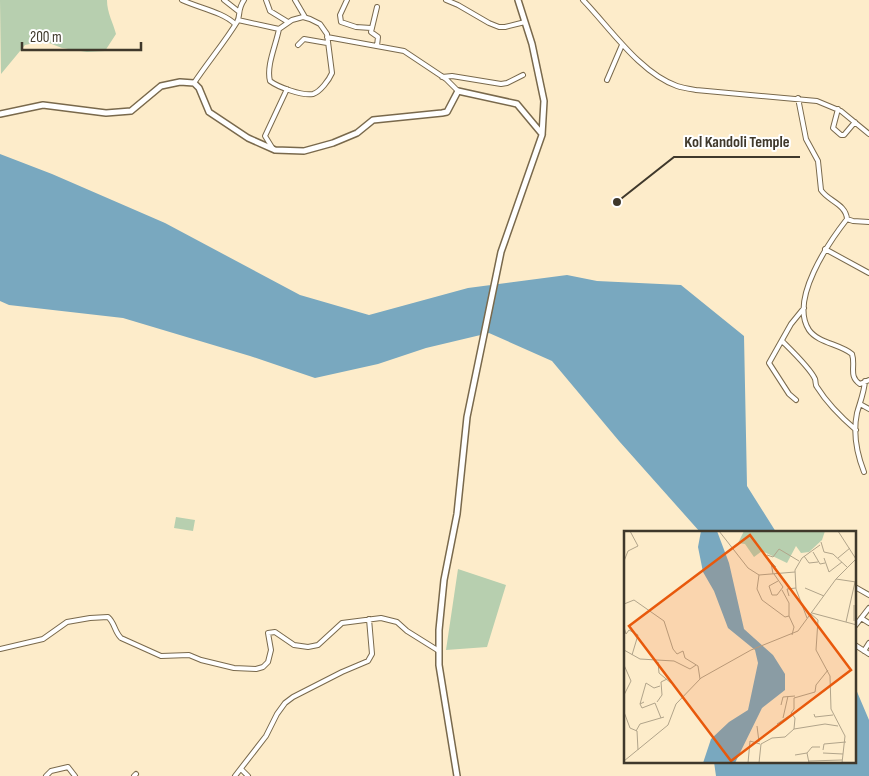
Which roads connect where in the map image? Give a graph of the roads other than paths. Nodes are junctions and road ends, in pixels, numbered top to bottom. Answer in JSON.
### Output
{"nodes":[{"id":1,"x":182,"y":0,"type":"edge"},
{"id":2,"x":224,"y":0,"type":"edge"},
{"id":3,"x":244,"y":0,"type":"edge"},
{"id":4,"x":266,"y":0,"type":"edge"},
{"id":5,"x":295,"y":0,"type":"edge"},
{"id":6,"x":348,"y":0,"type":"edge"},
{"id":7,"x":446,"y":0,"type":"edge"},
{"id":8,"x":518,"y":0,"type":"edge"},
{"id":9,"x":583,"y":0,"type":"edge"},
{"id":10,"x":377,"y":7,"type":"dead end"},
{"id":11,"x":238,"y":11,"type":"junction"},
{"id":12,"x":305,"y":17,"type":"junction"},
{"id":13,"x":237,"y":22,"type":"junction"},
{"id":14,"x":288,"y":22,"type":"junction"},
{"id":15,"x":525,"y":22,"type":"junction"},
{"id":16,"x":371,"y":28,"type":"junction"},
{"id":17,"x":279,"y":29,"type":"junction"},
{"id":18,"x":327,"y":37,"type":"junction"},
{"id":19,"x":327,"y":43,"type":"junction"},
{"id":20,"x":298,"y":45,"type":"dead end"},
{"id":21,"x":622,"y":45,"type":"junction"},
{"id":22,"x":377,"y":46,"type":"junction"},
{"id":23,"x":523,"y":75,"type":"dead end"},
{"id":24,"x":442,"y":77,"type":"junction"},
{"id":25,"x":607,"y":80,"type":"dead end"},
{"id":26,"x":194,"y":83,"type":"junction"},
{"id":27,"x":287,"y":89,"type":"junction"},
{"id":28,"x":458,"y":91,"type":"junction"},
{"id":29,"x":798,"y":98,"type":"junction"},
{"id":30,"x":838,"y":110,"type":"junction"},
{"id":31,"x":0,"y":114,"type":"edge"},
{"id":32,"x":855,"y":122,"type":"junction"},
{"id":33,"x":869,"y":134,"type":"edge"},
{"id":34,"x":542,"y":135,"type":"junction"},
{"id":35,"x":273,"y":149,"type":"junction"},
{"id":36,"x":847,"y":219,"type":"junction"},
{"id":37,"x":869,"y":222,"type":"edge"},
{"id":38,"x":825,"y":249,"type":"junction"},
{"id":39,"x":869,"y":273,"type":"edge"},
{"id":40,"x":804,"y":308,"type":"junction"},
{"id":41,"x":782,"y":340,"type":"junction"},
{"id":42,"x":867,"y":381,"type":"edge"},
{"id":43,"x":796,"y":400,"type":"dead end"},
{"id":44,"x":860,"y":404,"type":"junction"},
{"id":45,"x":869,"y":409,"type":"edge"},
{"id":46,"x":856,"y":430,"type":"junction"},
{"id":47,"x":864,"y":472,"type":"dead end"},
{"id":48,"x":856,"y":588,"type":"edge"},
{"id":49,"x":869,"y":595,"type":"edge"},
{"id":50,"x":869,"y":608,"type":"edge"},
{"id":51,"x":860,"y":618,"type":"junction"},
{"id":52,"x":369,"y":619,"type":"junction"},
{"id":53,"x":869,"y":623,"type":"edge"},
{"id":54,"x":856,"y":624,"type":"edge"},
{"id":55,"x":869,"y":643,"type":"edge"},
{"id":56,"x":856,"y":646,"type":"edge"},
{"id":57,"x":0,"y":649,"type":"edge"},
{"id":58,"x":439,"y":651,"type":"junction"},
{"id":59,"x":864,"y":651,"type":"junction"},
{"id":60,"x":869,"y":654,"type":"edge"},
{"id":61,"x":241,"y":769,"type":"junction"},
{"id":62,"x":46,"y":776,"type":"edge"},
{"id":63,"x":75,"y":776,"type":"edge"},
{"id":64,"x":235,"y":776,"type":"edge"},
{"id":65,"x":248,"y":776,"type":"edge"},
{"id":66,"x":457,"y":776,"type":"edge"}],
"edges":[{"from":1,"to":13,"type":"street"},
{"from":2,"to":11,"type":"street"},
{"from":3,"to":11,"type":"street"},
{"from":4,"to":14,"type":"street"},
{"from":5,"to":12,"type":"street"},
{"from":6,"to":16,"type":"street"},
{"from":7,"to":15,"type":"street"},
{"from":8,"to":15,"type":"main road"},
{"from":9,"to":21,"type":"street"},
{"from":10,"to":16,"type":"street"},
{"from":11,"to":13,"type":"street"},
{"from":12,"to":14,"type":"street"},
{"from":12,"to":18,"type":"street"},
{"from":13,"to":17,"type":"street"},
{"from":13,"to":26,"type":"street"},
{"from":14,"to":17,"type":"street"},
{"from":15,"to":34,"type":"main road"},
{"from":16,"to":22,"type":"street"},
{"from":17,"to":27,"type":"street"},
{"from":18,"to":19,"type":"street"},
{"from":18,"to":22,"type":"street"},
{"from":19,"to":20,"type":"street"},
{"from":19,"to":27,"type":"street"},
{"from":21,"to":25,"type":"street"},
{"from":21,"to":29,"type":"street"},
{"from":22,"to":24,"type":"street"},
{"from":23,"to":24,"type":"street"},
{"from":24,"to":28,"type":"street"},
{"from":26,"to":31,"type":"main road"},
{"from":26,"to":35,"type":"main road"},
{"from":27,"to":35,"type":"street"},
{"from":28,"to":34,"type":"main road"},
{"from":28,"to":35,"type":"main road"},
{"from":29,"to":30,"type":"street"},
{"from":29,"to":36,"type":"street"},
{"from":30,"to":32,"type":"street"},
{"from":30,"to":32,"type":"street"},
{"from":32,"to":33,"type":"street"},
{"from":34,"to":58,"type":"main road"},
{"from":36,"to":37,"type":"street"},
{"from":36,"to":38,"type":"street"},
{"from":38,"to":39,"type":"street"},
{"from":38,"to":40,"type":"street"},
{"from":40,"to":41,"type":"street"},
{"from":40,"to":42,"type":"street"},
{"from":41,"to":43,"type":"street"},
{"from":41,"to":46,"type":"street"},
{"from":42,"to":44,"type":"street"},
{"from":44,"to":45,"type":"street"},
{"from":44,"to":46,"type":"street"},
{"from":46,"to":47,"type":"street"},
{"from":48,"to":49,"type":"street"},
{"from":50,"to":51,"type":"street"},
{"from":51,"to":53,"type":"street"},
{"from":51,"to":54,"type":"street"},
{"from":52,"to":57,"type":"street"},
{"from":52,"to":58,"type":"street"},
{"from":52,"to":61,"type":"street"},
{"from":55,"to":59,"type":"street"},
{"from":56,"to":59,"type":"street"},
{"from":58,"to":66,"type":"main road"},
{"from":59,"to":60,"type":"street"},
{"from":61,"to":64,"type":"street"},
{"from":61,"to":65,"type":"street"},
{"from":62,"to":63,"type":"street"}]}
